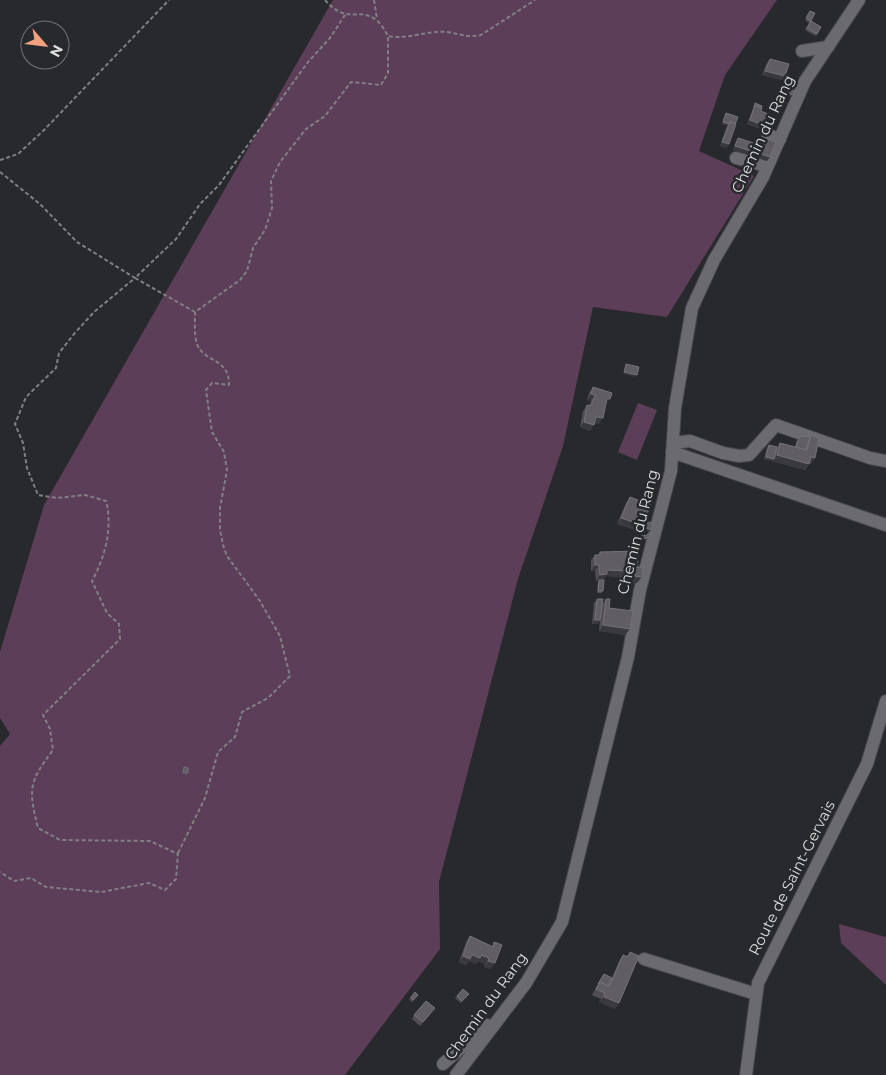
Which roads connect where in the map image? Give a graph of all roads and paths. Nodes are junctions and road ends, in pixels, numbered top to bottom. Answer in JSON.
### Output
{"nodes":[{"id":1,"x":169,"y":0,"type":"edge"},
{"id":2,"x":325,"y":0,"type":"edge"},
{"id":3,"x":374,"y":0,"type":"edge"},
{"id":4,"x":535,"y":0,"type":"edge"},
{"id":5,"x":859,"y":0,"type":"edge"},
{"id":6,"x":344,"y":15,"type":"junction"},
{"id":7,"x":377,"y":20,"type":"junction"},
{"id":8,"x":388,"y":36,"type":"junction"},
{"id":9,"x":828,"y":47,"type":"junction"},
{"id":10,"x":802,"y":51,"type":"dead end"},
{"id":11,"x":736,"y":158,"type":"dead end"},
{"id":12,"x":0,"y":160,"type":"edge"},
{"id":13,"x":767,"y":166,"type":"junction"},
{"id":14,"x":0,"y":172,"type":"edge"},
{"id":15,"x":135,"y":278,"type":"junction"},
{"id":16,"x":195,"y":312,"type":"junction"},
{"id":17,"x":672,"y":447,"type":"junction"},
{"id":18,"x":886,"y":460,"type":"edge"},
{"id":19,"x":886,"y":525,"type":"edge"},
{"id":20,"x":886,"y":701,"type":"edge"},
{"id":21,"x":178,"y":854,"type":"junction"},
{"id":22,"x":0,"y":872,"type":"edge"},
{"id":23,"x":644,"y":959,"type":"dead end"},
{"id":24,"x":756,"y":994,"type":"junction"},
{"id":25,"x":502,"y":1015,"type":"junction"},
{"id":26,"x":443,"y":1064,"type":"dead end"},
{"id":27,"x":456,"y":1075,"type":"edge"},
{"id":28,"x":746,"y":1075,"type":"edge"}],
"edges":[{"from":1,"to":12,"type":"path"},
{"from":2,"to":6,"type":"path"},
{"from":3,"to":7,"type":"path"},
{"from":4,"to":8,"type":"path"},
{"from":5,"to":9,"type":"street","name":"Chemin du Rang"},
{"from":6,"to":7,"type":"path"},
{"from":6,"to":15,"type":"path"},
{"from":7,"to":8,"type":"path"},
{"from":8,"to":16,"type":"path"},
{"from":9,"to":10,"type":"street"},
{"from":9,"to":13,"type":"street","name":"Chemin du Rang"},
{"from":11,"to":13,"type":"street"},
{"from":13,"to":17,"type":"street","name":"Chemin du Rang"},
{"from":14,"to":15,"type":"path"},
{"from":15,"to":16,"type":"path"},
{"from":15,"to":21,"type":"path"},
{"from":16,"to":21,"type":"path"},
{"from":17,"to":18,"type":"street"},
{"from":17,"to":19,"type":"street"},
{"from":17,"to":25,"type":"street","name":"Chemin du Rang"},
{"from":20,"to":24,"type":"street","name":"Route de Saint-Gervais"},
{"from":21,"to":22,"type":"path"},
{"from":23,"to":24,"type":"street"},
{"from":24,"to":28,"type":"street","name":"Route de Saint-Gervais"},
{"from":25,"to":26,"type":"street"},
{"from":25,"to":27,"type":"street","name":"Chemin du Rang"}]}
